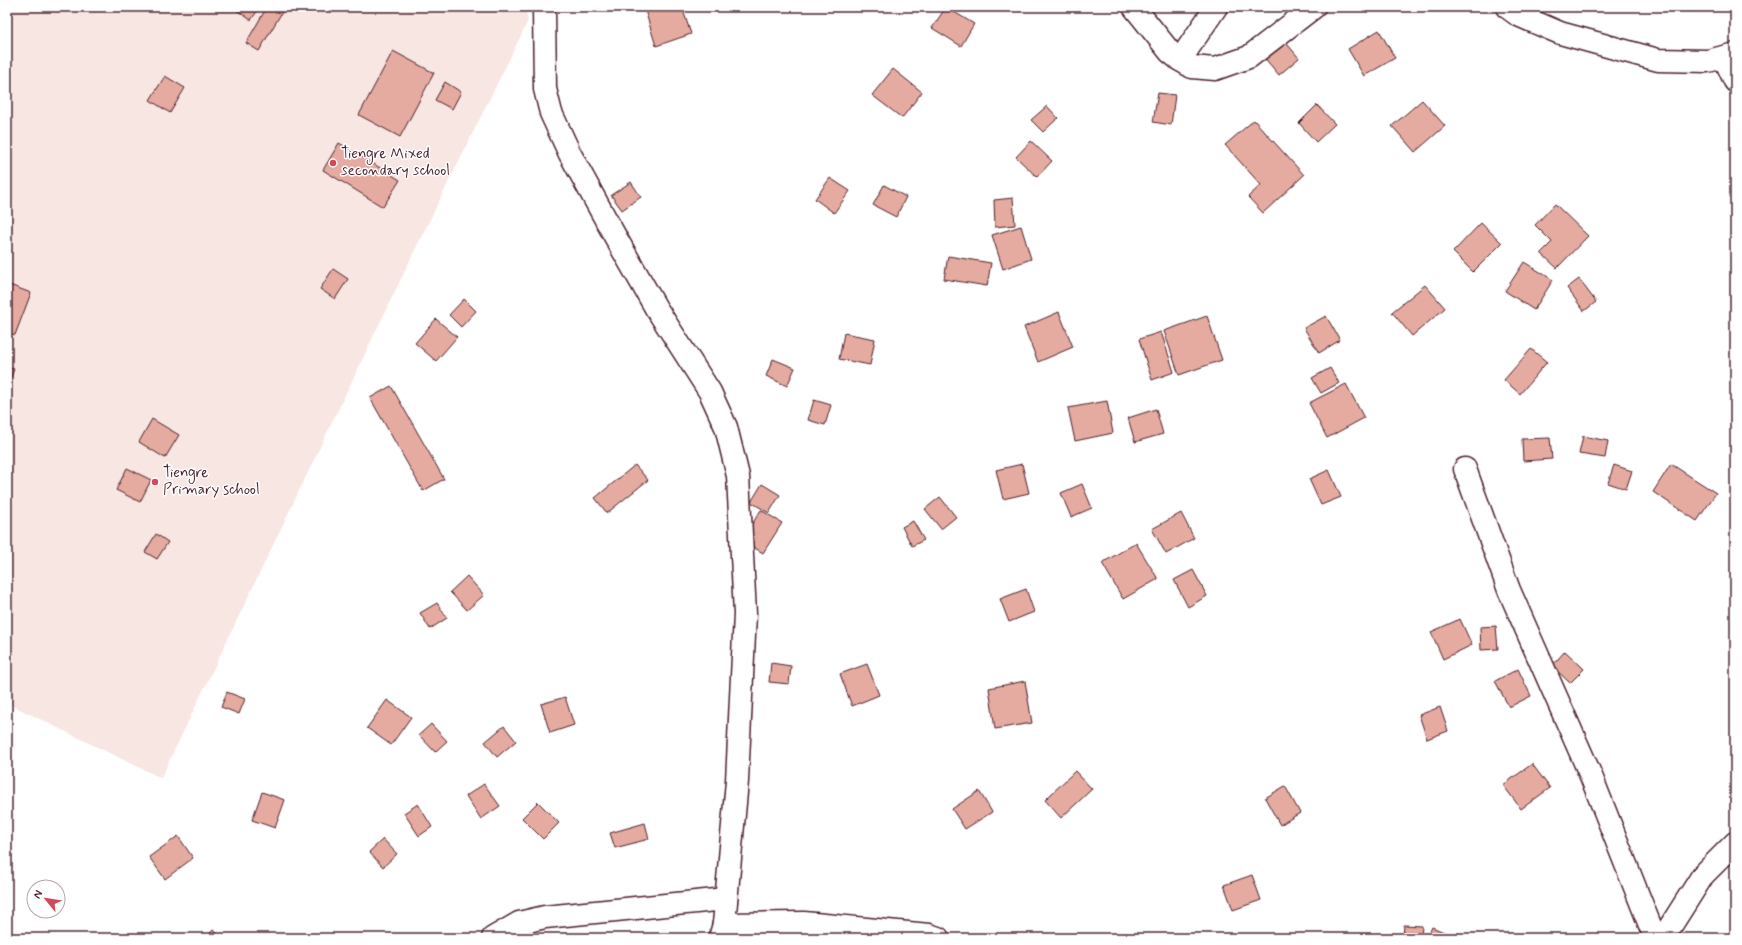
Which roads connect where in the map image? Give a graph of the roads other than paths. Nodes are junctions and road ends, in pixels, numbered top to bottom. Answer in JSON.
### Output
{"nodes":[{"id":1,"x":544,"y":7,"type":"edge"},
{"id":2,"x":1134,"y":7,"type":"edge"},
{"id":3,"x":1216,"y":7,"type":"edge"},
{"id":4,"x":1314,"y":7,"type":"edge"},
{"id":5,"x":1507,"y":7,"type":"edge"},
{"id":6,"x":1729,"y":55,"type":"edge"},
{"id":7,"x":1180,"y":60,"type":"junction"},
{"id":8,"x":1735,"y":81,"type":"edge"},
{"id":9,"x":1465,"y":469,"type":"dead end"},
{"id":10,"x":1735,"y":843,"type":"edge"},
{"id":11,"x":726,"y":899,"type":"junction"},
{"id":12,"x":722,"y":931,"type":"edge"},
{"id":13,"x":493,"y":938,"type":"edge"},
{"id":14,"x":938,"y":938,"type":"edge"},
{"id":15,"x":1655,"y":938,"type":"edge"},
{"id":16,"x":1663,"y":938,"type":"edge"}],
"edges":[{"from":1,"to":11,"type":"street"},
{"from":2,"to":7,"type":"street"},
{"from":3,"to":7,"type":"street"},
{"from":4,"to":7,"type":"street"},
{"from":5,"to":6,"type":"street"},
{"from":6,"to":8,"type":"street"},
{"from":9,"to":15,"type":"street"},
{"from":10,"to":16,"type":"street"},
{"from":11,"to":12,"type":"street"},
{"from":11,"to":13,"type":"street"},
{"from":12,"to":14,"type":"street"}]}
